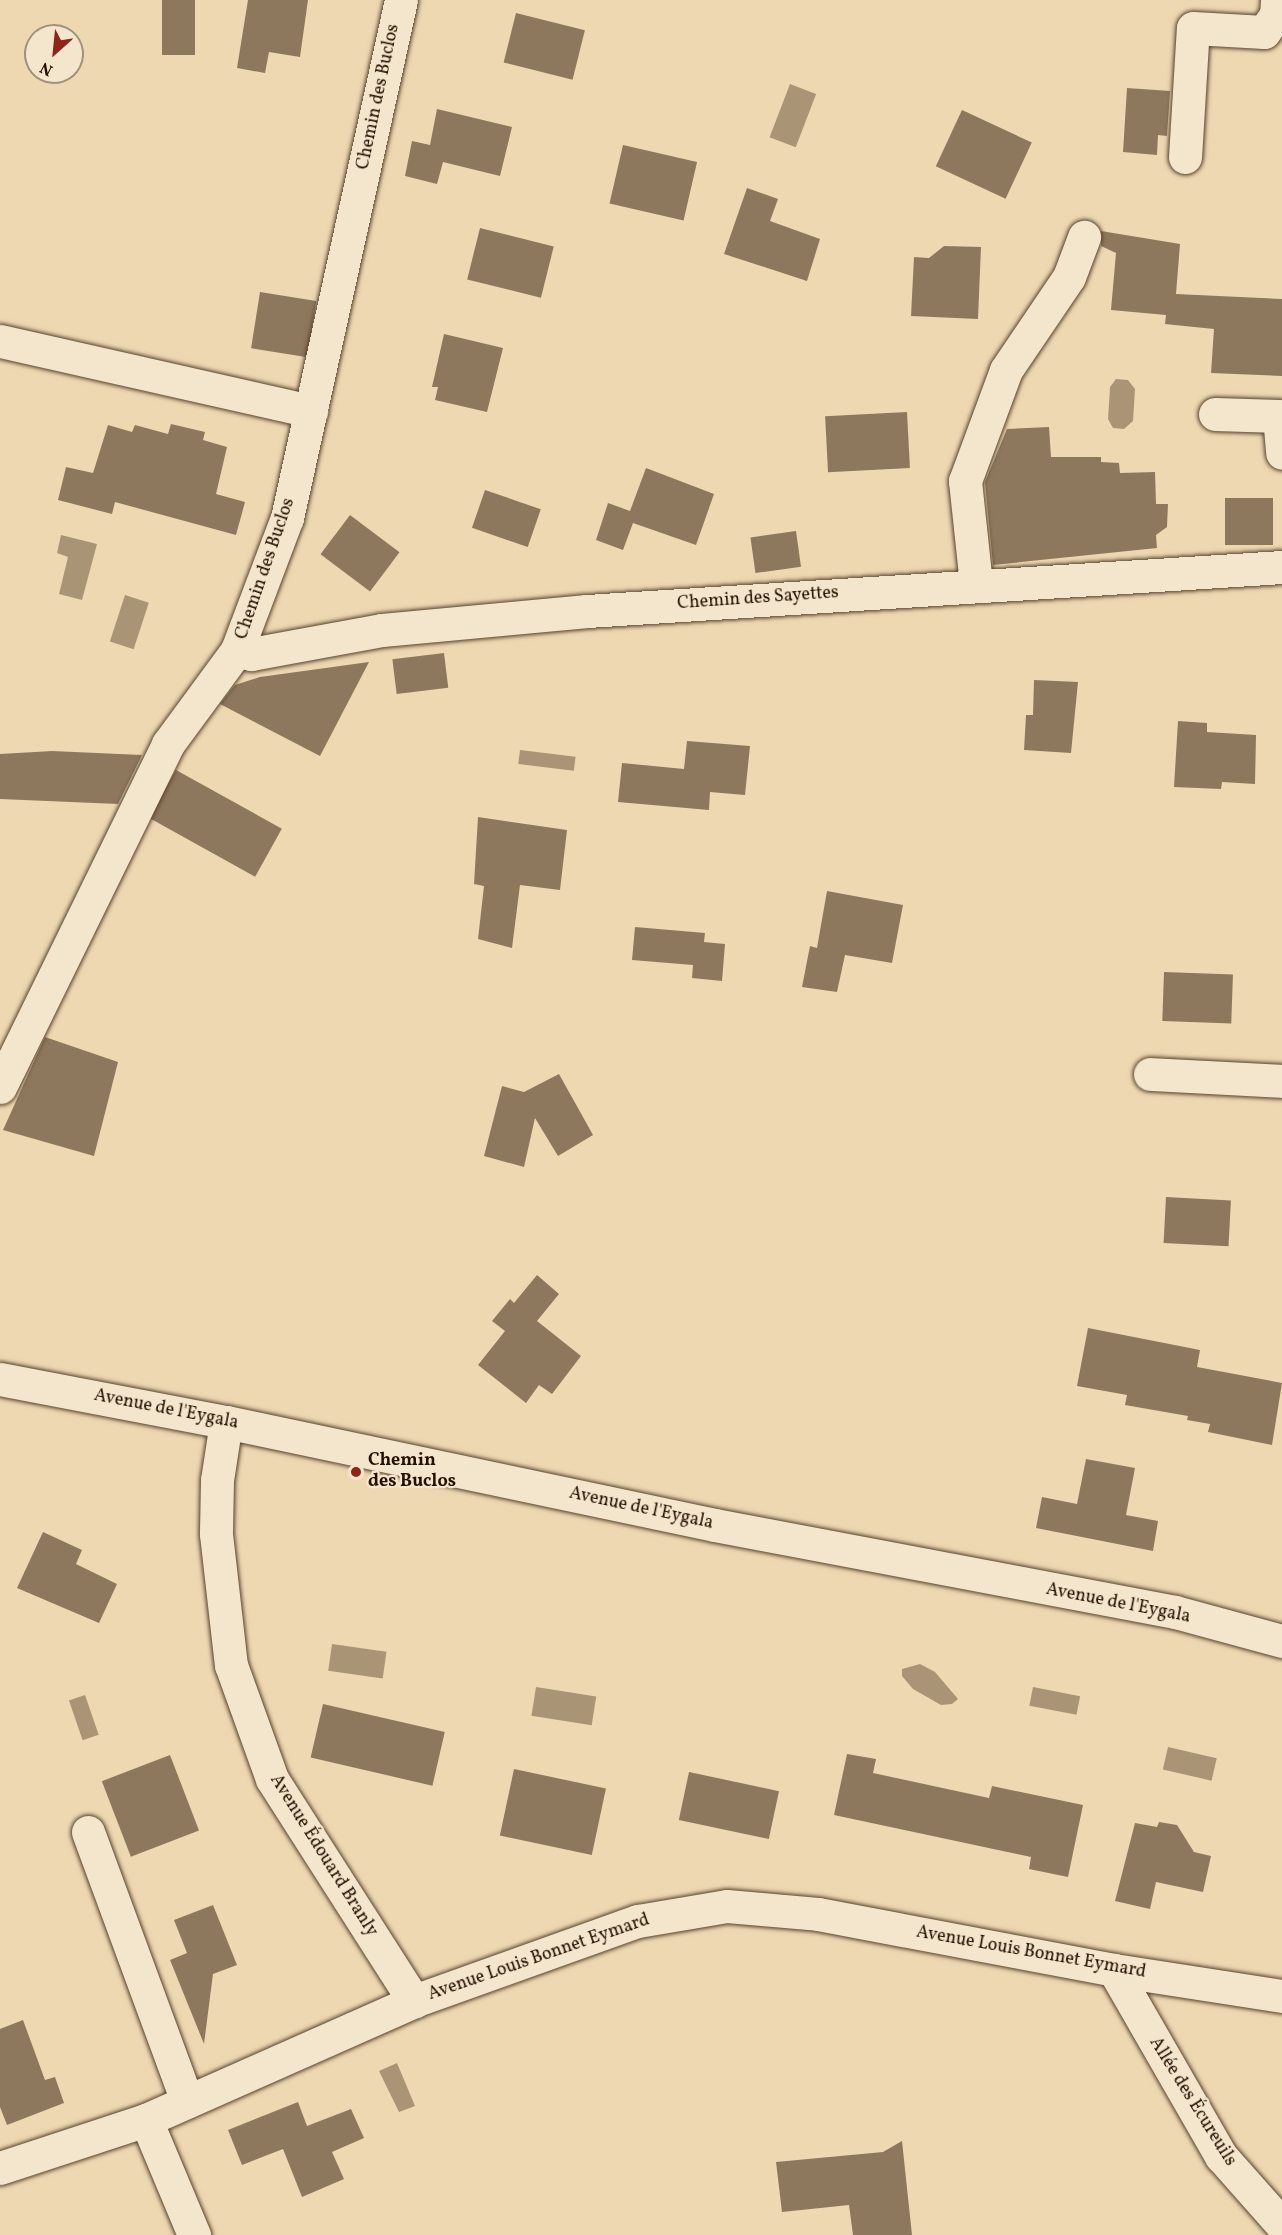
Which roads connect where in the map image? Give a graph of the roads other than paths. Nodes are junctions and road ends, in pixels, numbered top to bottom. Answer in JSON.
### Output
{"nodes":[{"id":1,"x":400,"y":0,"type":"edge"},
{"id":2,"x":1277,"y":0,"type":"edge"},
{"id":3,"x":1185,"y":157,"type":"dead end"},
{"id":4,"x":1084,"y":237,"type":"dead end"},
{"id":5,"x":0,"y":341,"type":"edge"},
{"id":6,"x":310,"y":411,"type":"junction"},
{"id":7,"x":1215,"y":414,"type":"dead end"},
{"id":8,"x":1282,"y":453,"type":"edge"},
{"id":9,"x":1282,"y":567,"type":"edge"},
{"id":10,"x":976,"y":584,"type":"junction"},
{"id":11,"x":237,"y":650,"type":"junction"},
{"id":12,"x":1150,"y":1074,"type":"dead end"},
{"id":13,"x":1282,"y":1081,"type":"edge"},
{"id":14,"x":0,"y":1087,"type":"edge"},
{"id":15,"x":0,"y":1379,"type":"edge"},
{"id":16,"x":226,"y":1422,"type":"junction"},
{"id":17,"x":1282,"y":1641,"type":"edge"},
{"id":18,"x":88,"y":1832,"type":"dead end"},
{"id":19,"x":1114,"y":1970,"type":"junction"},
{"id":20,"x":1282,"y":1996,"type":"edge"},
{"id":21,"x":414,"y":2001,"type":"junction"},
{"id":22,"x":187,"y":2102,"type":"junction"},
{"id":23,"x":146,"y":2120,"type":"junction"},
{"id":24,"x":0,"y":2168,"type":"edge"},
{"id":25,"x":1282,"y":2225,"type":"edge"},
{"id":26,"x":194,"y":2235,"type":"edge"}],
"edges":[{"from":1,"to":6,"type":"street","name":"Chemin des Buclos"},
{"from":2,"to":3,"type":"street"},
{"from":4,"to":10,"type":"street"},
{"from":5,"to":6,"type":"street"},
{"from":6,"to":11,"type":"street","name":"Chemin des Buclos"},
{"from":7,"to":8,"type":"street"},
{"from":9,"to":10,"type":"street","name":"Chemin des Sayettes"},
{"from":10,"to":11,"type":"street","name":"Chemin des Sayettes"},
{"from":11,"to":14,"type":"street","name":"Chemin des Buclos"},
{"from":12,"to":13,"type":"street"},
{"from":15,"to":16,"type":"street","name":"Avenue de l'Eygala"},
{"from":16,"to":17,"type":"street","name":"Avenue de l'Eygala"},
{"from":16,"to":21,"type":"street","name":"Avenue Édouard Branly"},
{"from":18,"to":22,"type":"street"},
{"from":19,"to":20,"type":"street","name":"Avenue Louis Bonnet Eymard"},
{"from":19,"to":21,"type":"street","name":"Avenue Louis Bonnet Eymard"},
{"from":19,"to":25,"type":"street","name":"Allée des Écureuils"},
{"from":21,"to":22,"type":"street","name":"Avenue Louis Bonnet Eymard"},
{"from":22,"to":23,"type":"street","name":"Avenue Louis Bonnet Eymard"},
{"from":23,"to":24,"type":"street","name":"Avenue Louis Bonnet Eymard"},
{"from":23,"to":26,"type":"street"}]}
